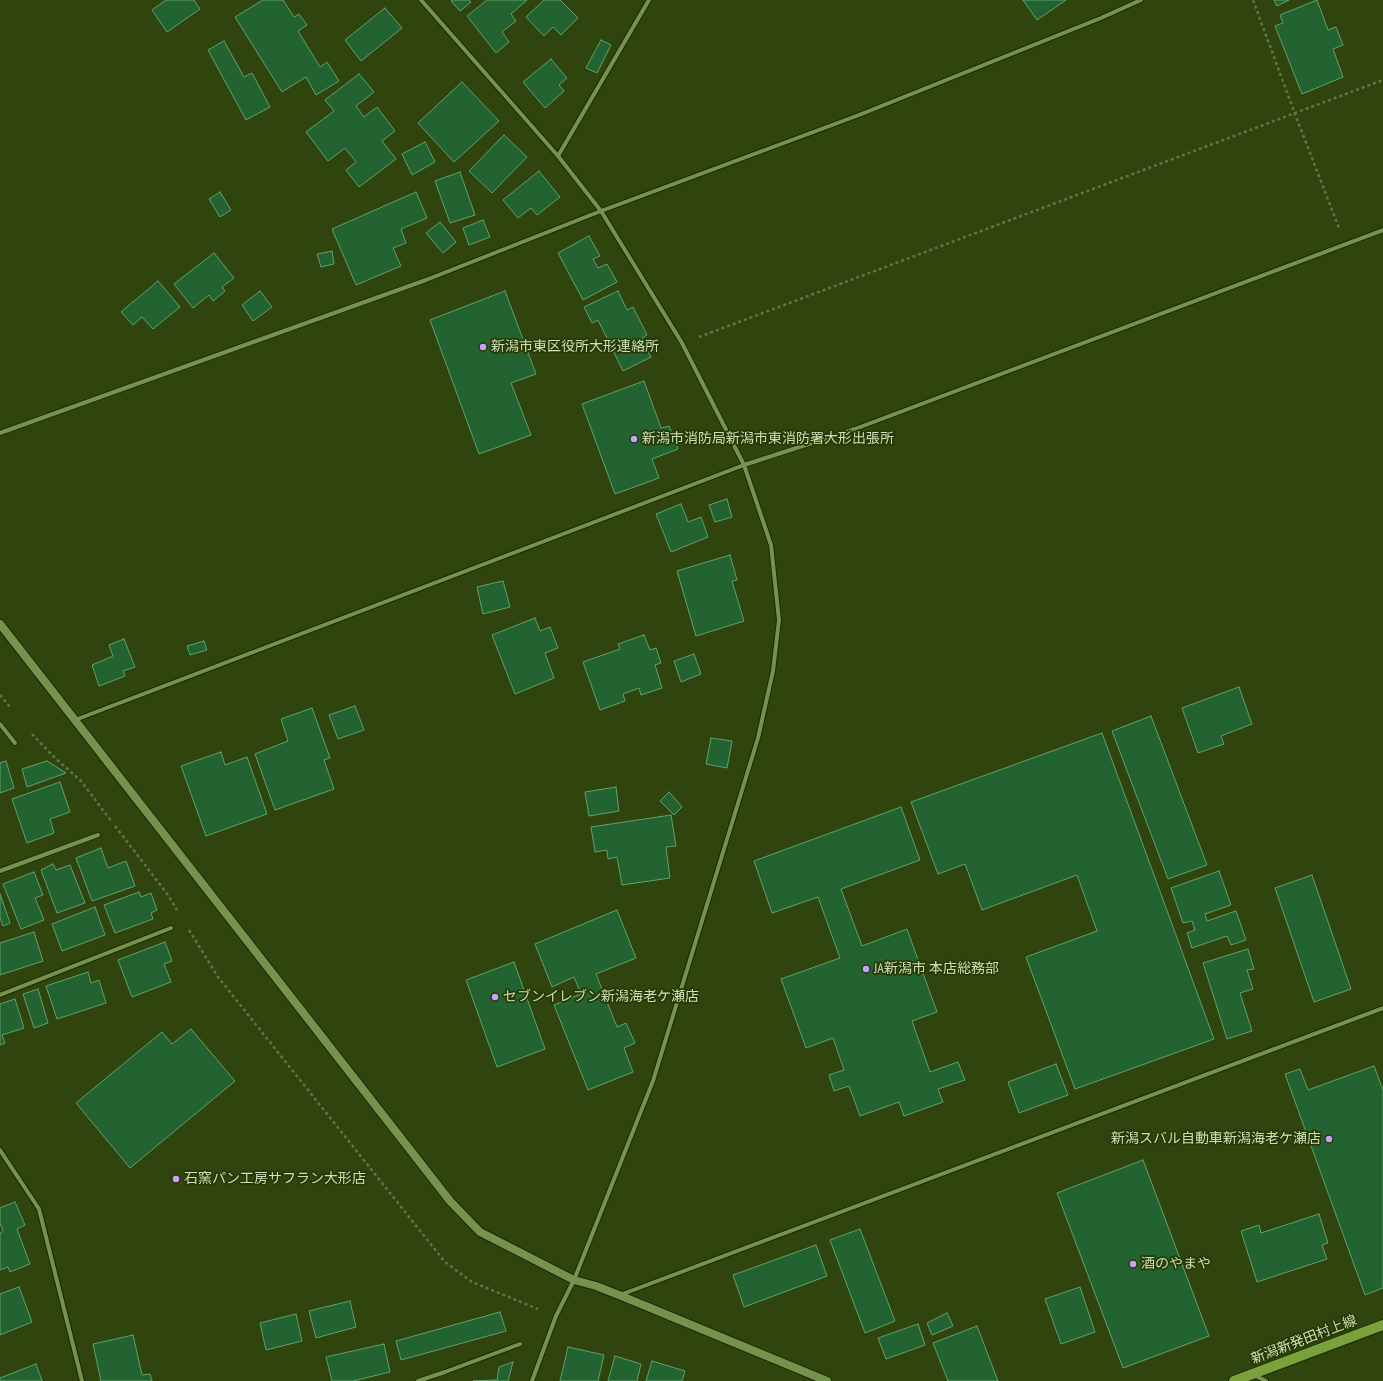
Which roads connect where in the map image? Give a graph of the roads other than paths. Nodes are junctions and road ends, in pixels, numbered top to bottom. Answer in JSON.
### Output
{"nodes":[{"id":1,"x":421,"y":0,"type":"edge"},
{"id":2,"x":649,"y":0,"type":"edge"},
{"id":3,"x":1141,"y":0,"type":"edge"},
{"id":4,"x":558,"y":156,"type":"junction"},
{"id":5,"x":601,"y":211,"type":"junction"},
{"id":6,"x":1383,"y":230,"type":"edge"},
{"id":7,"x":0,"y":432,"type":"edge"},
{"id":8,"x":744,"y":465,"type":"junction"},
{"id":9,"x":0,"y":624,"type":"edge"},
{"id":10,"x":75,"y":720,"type":"junction"},
{"id":11,"x":0,"y":724,"type":"edge"},
{"id":12,"x":15,"y":743,"type":"dead end"},
{"id":13,"x":98,"y":835,"type":"dead end"},
{"id":14,"x":0,"y":871,"type":"edge"},
{"id":15,"x":171,"y":928,"type":"dead end"},
{"id":16,"x":0,"y":995,"type":"edge"},
{"id":17,"x":1383,"y":1008,"type":"edge"},
{"id":18,"x":0,"y":1150,"type":"edge"},
{"id":19,"x":574,"y":1280,"type":"junction"},
{"id":20,"x":619,"y":1295,"type":"junction"},
{"id":21,"x":1383,"y":1325,"type":"edge"},
{"id":22,"x":520,"y":1344,"type":"dead end"},
{"id":23,"x":1252,"y":1374,"type":"junction"},
{"id":24,"x":82,"y":1381,"type":"edge"},
{"id":25,"x":418,"y":1381,"type":"edge"},
{"id":26,"x":532,"y":1381,"type":"edge"},
{"id":27,"x":827,"y":1381,"type":"edge"},
{"id":28,"x":1234,"y":1381,"type":"edge"},
{"id":29,"x":1266,"y":1381,"type":"edge"}],
"edges":[{"from":1,"to":4,"type":"street"},
{"from":2,"to":4,"type":"street"},
{"from":3,"to":5,"type":"street"},
{"from":4,"to":5,"type":"street"},
{"from":5,"to":7,"type":"street"},
{"from":5,"to":8,"type":"street"},
{"from":6,"to":8,"type":"street"},
{"from":8,"to":10,"type":"street"},
{"from":8,"to":19,"type":"street"},
{"from":9,"to":10,"type":"street"},
{"from":10,"to":19,"type":"street"},
{"from":11,"to":12,"type":"street"},
{"from":13,"to":14,"type":"street"},
{"from":15,"to":16,"type":"street"},
{"from":17,"to":20,"type":"street"},
{"from":18,"to":24,"type":"street"},
{"from":19,"to":20,"type":"street"},
{"from":19,"to":26,"type":"street"},
{"from":20,"to":27,"type":"street"},
{"from":21,"to":23,"type":"main road","name":"新潟新発田村上線"},
{"from":22,"to":25,"type":"street"},
{"from":23,"to":28,"type":"main road","name":"新潟新発田村上線"},
{"from":23,"to":29,"type":"street"}]}
